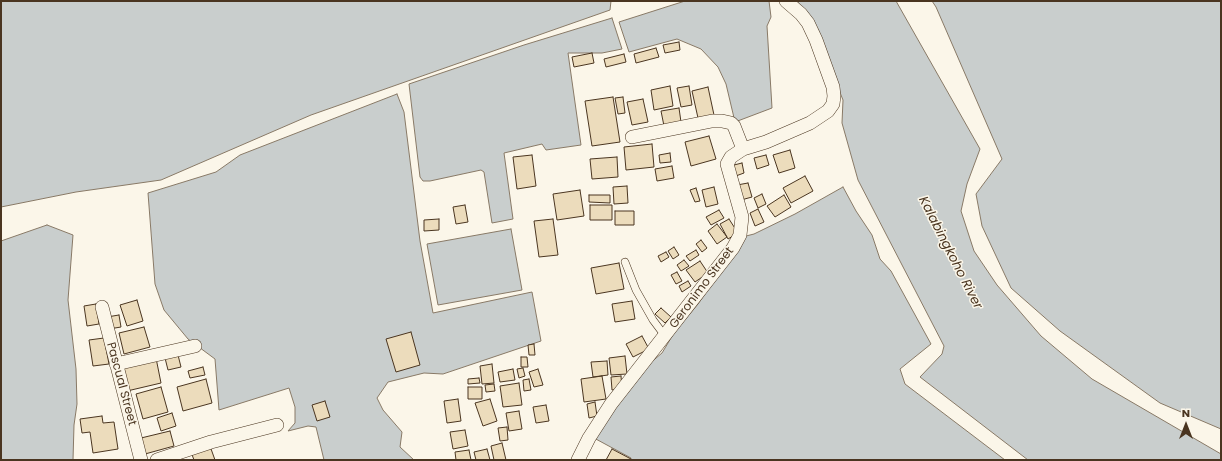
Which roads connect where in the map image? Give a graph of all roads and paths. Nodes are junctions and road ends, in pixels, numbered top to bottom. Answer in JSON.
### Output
{"nodes":[{"id":1,"x":786,"y":1,"type":"edge"},
{"id":2,"x":632,"y":137,"type":"dead end"},
{"id":3,"x":743,"y":149,"type":"junction"},
{"id":4,"x":625,"y":262,"type":"dead end"},
{"id":5,"x":102,"y":307,"type":"dead end"},
{"id":6,"x":665,"y":336,"type":"junction"},
{"id":7,"x":195,"y":346,"type":"dead end"},
{"id":8,"x":116,"y":364,"type":"junction"},
{"id":9,"x":277,"y":425,"type":"dead end"},
{"id":10,"x":141,"y":460,"type":"edge"},
{"id":11,"x":157,"y":460,"type":"edge"},
{"id":12,"x":578,"y":460,"type":"edge"}],
"edges":[{"from":1,"to":3,"type":"street","name":"Geronimo Street"},
{"from":2,"to":3,"type":"street"},
{"from":3,"to":6,"type":"street","name":"Geronimo Street"},
{"from":4,"to":6,"type":"lane"},
{"from":5,"to":8,"type":"street","name":"Pascual Street"},
{"from":6,"to":12,"type":"street","name":"Geronimo Street"},
{"from":7,"to":8,"type":"street"},
{"from":8,"to":10,"type":"street","name":"Pascual Street"},
{"from":9,"to":11,"type":"street"}]}
